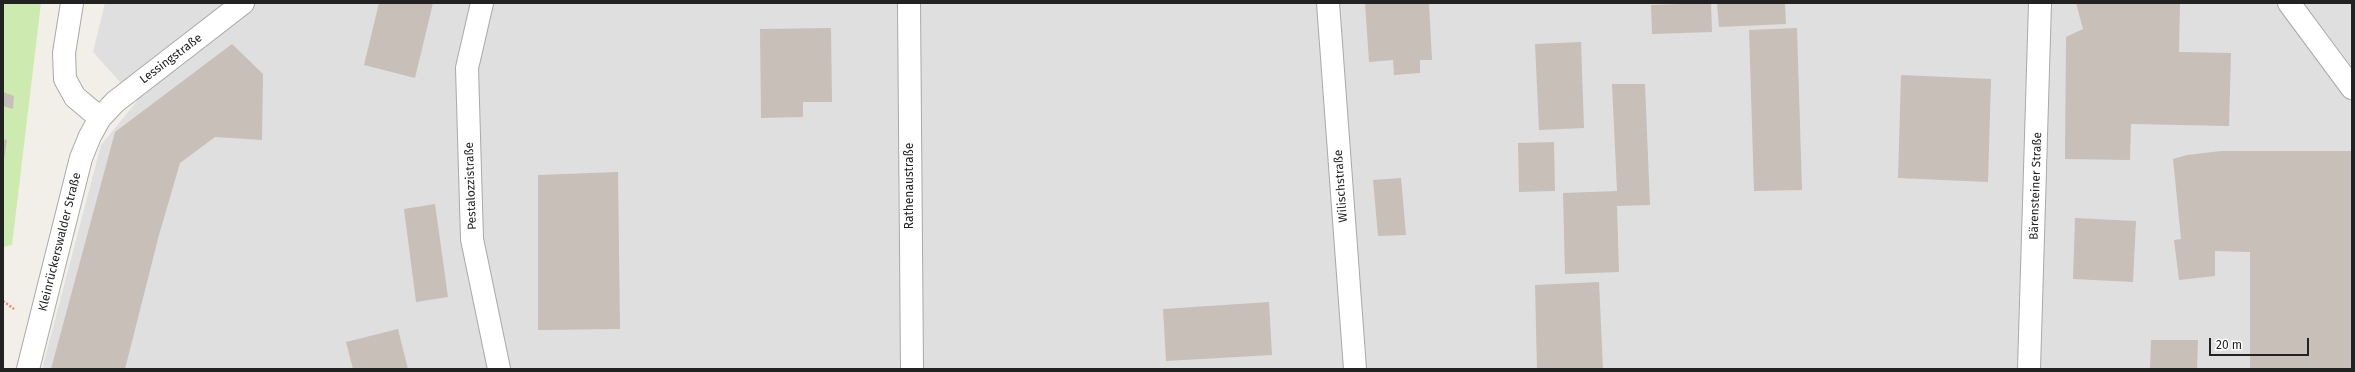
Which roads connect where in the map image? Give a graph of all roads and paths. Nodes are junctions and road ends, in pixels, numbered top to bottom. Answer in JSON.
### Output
{"nodes":[{"id":1,"x":72,"y":3,"type":"edge"},
{"id":2,"x":243,"y":3,"type":"edge"},
{"id":3,"x":482,"y":3,"type":"edge"},
{"id":4,"x":909,"y":3,"type":"edge"},
{"id":5,"x":1328,"y":3,"type":"edge"},
{"id":6,"x":2040,"y":3,"type":"edge"},
{"id":7,"x":2294,"y":5,"type":"edge"},
{"id":8,"x":2352,"y":88,"type":"edge"},
{"id":9,"x":100,"y":118,"type":"junction"},
{"id":10,"x":28,"y":369,"type":"edge"},
{"id":11,"x":499,"y":369,"type":"edge"},
{"id":12,"x":912,"y":369,"type":"edge"},
{"id":13,"x":1355,"y":369,"type":"edge"},
{"id":14,"x":2029,"y":369,"type":"edge"}],
"edges":[{"from":1,"to":9,"type":"street"},
{"from":2,"to":9,"type":"street","name":"Lessingstraße"},
{"from":3,"to":11,"type":"street","name":"Pestalozzistraße"},
{"from":4,"to":12,"type":"street","name":"Rathenaustraße"},
{"from":5,"to":13,"type":"street","name":"Wilischstraße"},
{"from":6,"to":14,"type":"street","name":"Bärensteiner Straße"},
{"from":7,"to":8,"type":"street"},
{"from":9,"to":10,"type":"street","name":"Kleinrückerswalder Straße"}]}
